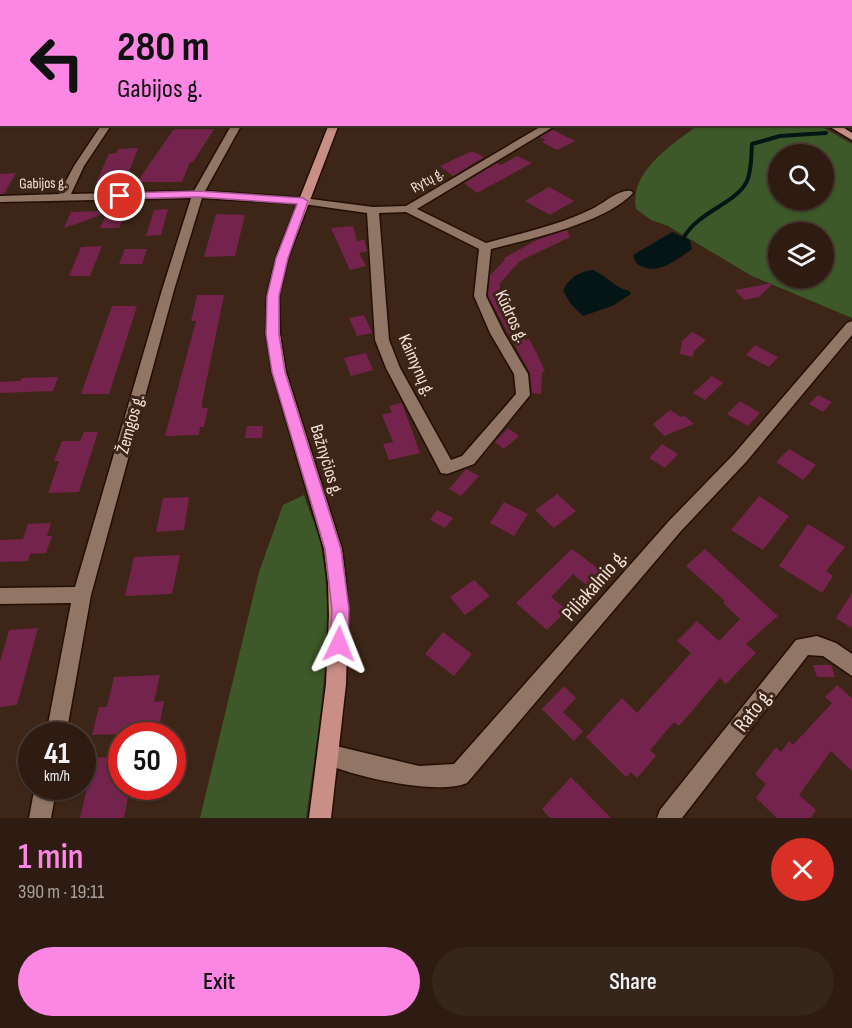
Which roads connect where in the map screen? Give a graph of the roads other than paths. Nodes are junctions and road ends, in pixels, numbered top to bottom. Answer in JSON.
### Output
{"nodes":[{"id":1,"x":106,"y":126,"type":"edge"},
{"id":2,"x":236,"y":126,"type":"edge"},
{"id":3,"x":333,"y":126,"type":"edge"},
{"id":4,"x":550,"y":126,"type":"edge"},
{"id":5,"x":834,"y":126,"type":"edge"},
{"id":6,"x":852,"y":137,"type":"edge"},
{"id":7,"x":627,"y":193,"type":"dead end"},
{"id":8,"x":198,"y":194,"type":"junction"},
{"id":9,"x":63,"y":198,"type":"junction"},
{"id":10,"x":0,"y":200,"type":"edge"},
{"id":11,"x":303,"y":201,"type":"junction"},
{"id":12,"x":408,"y":209,"type":"junction"},
{"id":13,"x":374,"y":210,"type":"junction"},
{"id":14,"x":485,"y":247,"type":"junction"},
{"id":15,"x":852,"y":326,"type":"edge"},
{"id":16,"x":494,"y":432,"type":"joint"},
{"id":17,"x":81,"y":595,"type":"junction"},
{"id":18,"x":0,"y":596,"type":"edge"},
{"id":19,"x":852,"y":666,"type":"edge"},
{"id":20,"x":58,"y":722,"type":"edge"},
{"id":21,"x":328,"y":754,"type":"junction"},
{"id":22,"x":43,"y":800,"type":"edge"},
{"id":23,"x":40,"y":818,"type":"edge"},
{"id":24,"x":320,"y":818,"type":"edge"},
{"id":25,"x":668,"y":818,"type":"edge"}],
"edges":[{"from":1,"to":9,"type":"street"},
{"from":2,"to":8,"type":"street","name":"Žemgos g."},
{"from":3,"to":11,"type":"main road","name":"Bažnyčios g."},
{"from":4,"to":12,"type":"street","name":"Rytų g."},
{"from":5,"to":6,"type":"main road"},
{"from":7,"to":14,"type":"street"},
{"from":8,"to":9,"type":"street","name":"Gabijos g."},
{"from":8,"to":11,"type":"street","name":"Gabijos g."},
{"from":8,"to":17,"type":"street","name":"Žemgos g."},
{"from":9,"to":10,"type":"street","name":"Gabijos g."},
{"from":11,"to":13,"type":"street","name":"Rytų g."},
{"from":11,"to":21,"type":"main road","name":"Bažnyčios g."},
{"from":12,"to":13,"type":"street","name":"Rytų g."},
{"from":12,"to":14,"type":"street"},
{"from":13,"to":16,"type":"street","name":"Kaimynų g."},
{"from":14,"to":16,"type":"street","name":"Kūdros g."},
{"from":15,"to":21,"type":"street","name":"Piliakalnio g."},
{"from":17,"to":18,"type":"street"},
{"from":17,"to":20,"type":"street","name":"Žemgos g."},
{"from":19,"to":25,"type":"street","name":"Rato g."},
{"from":21,"to":24,"type":"main road","name":"Bažnyčios g."},
{"from":22,"to":23,"type":"street"}]}
